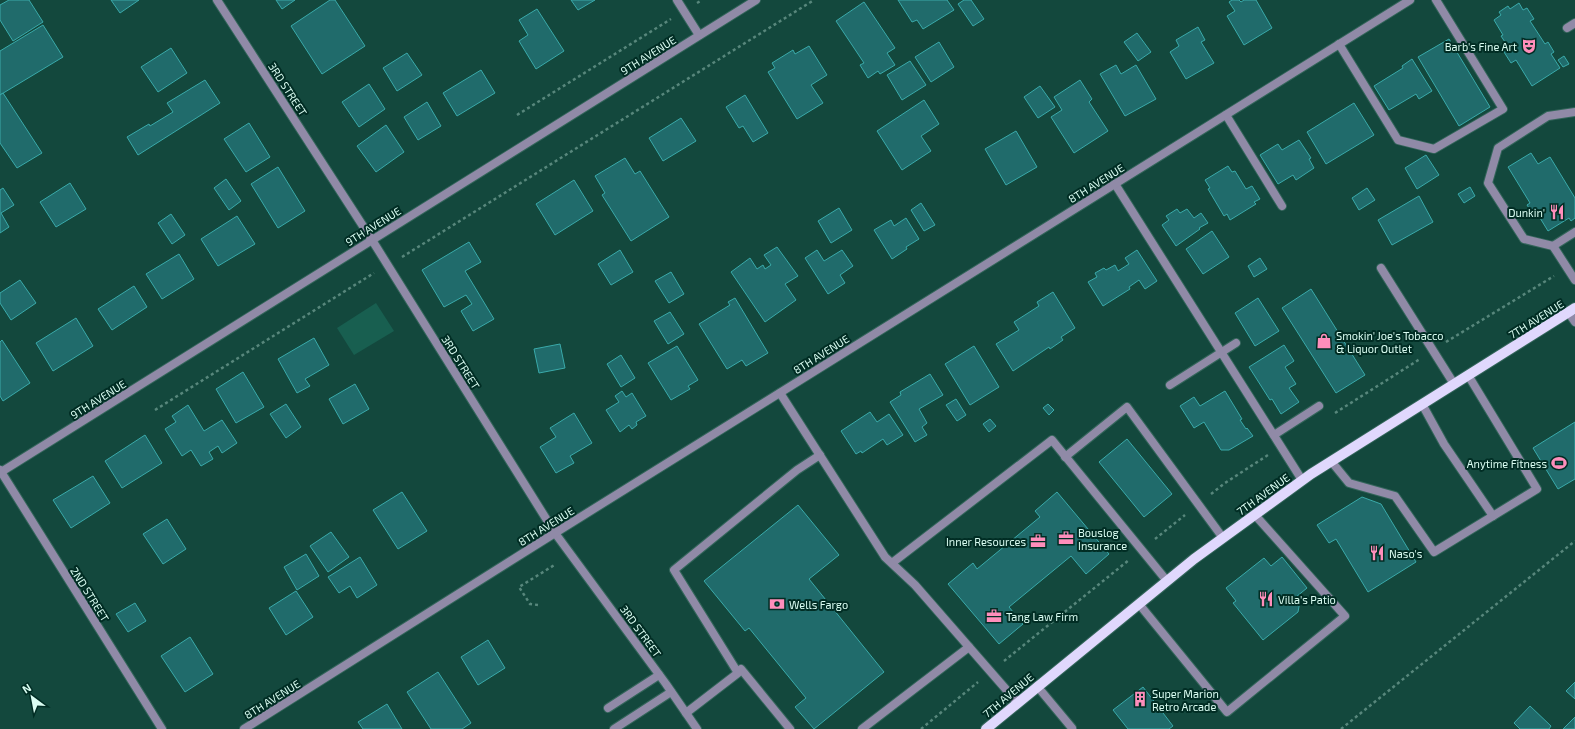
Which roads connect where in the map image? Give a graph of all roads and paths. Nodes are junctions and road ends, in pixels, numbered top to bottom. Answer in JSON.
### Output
{"nodes":[{"id":1,"x":218,"y":0,"type":"edge"},
{"id":2,"x":677,"y":0,"type":"edge"},
{"id":3,"x":756,"y":0,"type":"edge"},
{"id":4,"x":814,"y":0,"type":"edge"},
{"id":5,"x":1410,"y":0,"type":"edge"},
{"id":6,"x":1436,"y":0,"type":"edge"},
{"id":7,"x":671,"y":19,"type":"dead end"},
{"id":8,"x":1575,"y":23,"type":"edge"},
{"id":9,"x":1567,"y":28,"type":"dead end"},
{"id":10,"x":699,"y":35,"type":"junction"},
{"id":11,"x":1339,"y":44,"type":"junction"},
{"id":12,"x":1575,"y":112,"type":"edge"},
{"id":13,"x":517,"y":115,"type":"dead end"},
{"id":14,"x":1226,"y":115,"type":"junction"},
{"id":15,"x":1115,"y":184,"type":"junction"},
{"id":16,"x":1282,"y":206,"type":"dead end"},
{"id":17,"x":1575,"y":232,"type":"edge"},
{"id":18,"x":372,"y":240,"type":"junction"},
{"id":19,"x":1553,"y":246,"type":"junction"},
{"id":20,"x":401,"y":257,"type":"dead end"},
{"id":21,"x":1381,"y":268,"type":"dead end"},
{"id":22,"x":1567,"y":268,"type":"junction"},
{"id":23,"x":374,"y":273,"type":"dead end"},
{"id":24,"x":1575,"y":280,"type":"edge"},
{"id":25,"x":1572,"y":310,"type":"edge"},
{"id":26,"x":1575,"y":322,"type":"edge"},
{"id":27,"x":1236,"y":343,"type":"dead end"},
{"id":28,"x":1433,"y":351,"type":"junction"},
{"id":29,"x":1222,"y":352,"type":"junction"},
{"id":30,"x":1468,"y":375,"type":"junction"},
{"id":31,"x":1454,"y":384,"type":"junction"},
{"id":32,"x":1170,"y":385,"type":"dead end"},
{"id":33,"x":780,"y":393,"type":"junction"},
{"id":34,"x":1422,"y":404,"type":"junction"},
{"id":35,"x":1319,"y":406,"type":"dead end"},
{"id":36,"x":155,"y":410,"type":"dead end"},
{"id":37,"x":1334,"y":413,"type":"dead end"},
{"id":38,"x":1274,"y":435,"type":"junction"},
{"id":39,"x":1281,"y":447,"type":"junction"},
{"id":40,"x":820,"y":455,"type":"junction"},
{"id":41,"x":1065,"y":456,"type":"junction"},
{"id":42,"x":1331,"y":461,"type":"junction"},
{"id":43,"x":1,"y":471,"type":"edge"},
{"id":44,"x":1302,"y":480,"type":"junction"},
{"id":45,"x":1198,"y":504,"type":"junction"},
{"id":46,"x":1255,"y":515,"type":"junction"},
{"id":47,"x":1493,"y":516,"type":"junction"},
{"id":48,"x":555,"y":533,"type":"junction"},
{"id":49,"x":1223,"y":538,"type":"junction"},
{"id":50,"x":1575,"y":541,"type":"edge"},
{"id":51,"x":1142,"y":550,"type":"junction"},
{"id":52,"x":892,"y":563,"type":"junction"},
{"id":53,"x":556,"y":564,"type":"dead end"},
{"id":54,"x":1167,"y":581,"type":"junction"},
{"id":55,"x":1139,"y":604,"type":"junction"},
{"id":56,"x":538,"y":605,"type":"dead end"},
{"id":57,"x":969,"y":647,"type":"junction"},
{"id":58,"x":741,"y":669,"type":"dead end"},
{"id":59,"x":991,"y":672,"type":"junction"},
{"id":60,"x":659,"y":675,"type":"junction"},
{"id":61,"x":1038,"y":686,"type":"junction"},
{"id":62,"x":671,"y":692,"type":"junction"},
{"id":63,"x":1017,"y":702,"type":"junction"},
{"id":64,"x":608,"y":708,"type":"dead end"},
{"id":65,"x":686,"y":713,"type":"junction"},
{"id":66,"x":989,"y":728,"type":"edge"},
{"id":67,"x":1072,"y":728,"type":"edge"},
{"id":68,"x":162,"y":729,"type":"edge"},
{"id":69,"x":244,"y":729,"type":"edge"},
{"id":70,"x":614,"y":729,"type":"edge"},
{"id":71,"x":697,"y":729,"type":"edge"},
{"id":72,"x":790,"y":729,"type":"edge"},
{"id":73,"x":862,"y":729,"type":"edge"},
{"id":74,"x":921,"y":729,"type":"edge"},
{"id":75,"x":1341,"y":729,"type":"edge"}],
"edges":[{"from":1,"to":18,"type":"street","name":"3RD STREET"},
{"from":2,"to":10,"type":"street"},
{"from":3,"to":10,"type":"street","name":"9TH AVENUE"},
{"from":4,"to":20,"type":"path"},
{"from":5,"to":11,"type":"street","name":"8TH AVENUE"},
{"from":6,"to":11,"type":"street"},
{"from":7,"to":13,"type":"path"},
{"from":8,"to":9,"type":"street"},
{"from":10,"to":18,"type":"street","name":"9TH AVENUE"},
{"from":11,"to":14,"type":"street","name":"8TH AVENUE"},
{"from":12,"to":19,"type":"street"},
{"from":14,"to":15,"type":"street","name":"8TH AVENUE"},
{"from":14,"to":16,"type":"street"},
{"from":15,"to":29,"type":"street"},
{"from":15,"to":33,"type":"street","name":"8TH AVENUE"},
{"from":17,"to":19,"type":"street"},
{"from":18,"to":43,"type":"street","name":"9TH AVENUE"},
{"from":18,"to":48,"type":"street","name":"3RD STREET"},
{"from":19,"to":22,"type":"street"},
{"from":21,"to":28,"type":"street"},
{"from":22,"to":24,"type":"street"},
{"from":22,"to":28,"type":"path"},
{"from":23,"to":36,"type":"path"},
{"from":25,"to":26,"type":"street"},
{"from":25,"to":30,"type":"main road","name":"7TH AVENUE"},
{"from":27,"to":29,"type":"street"},
{"from":28,"to":31,"type":"street"},
{"from":28,"to":37,"type":"path"},
{"from":29,"to":32,"type":"street"},
{"from":29,"to":38,"type":"street"},
{"from":30,"to":31,"type":"main road","name":"7TH AVENUE"},
{"from":30,"to":47,"type":"street"},
{"from":31,"to":34,"type":"main road","name":"7TH AVENUE"},
{"from":33,"to":40,"type":"street"},
{"from":33,"to":48,"type":"street","name":"8TH AVENUE"},
{"from":34,"to":42,"type":"main road","name":"7TH AVENUE"},
{"from":34,"to":47,"type":"street"},
{"from":35,"to":38,"type":"street"},
{"from":38,"to":39,"type":"street"},
{"from":39,"to":44,"type":"street"},
{"from":39,"to":45,"type":"path"},
{"from":40,"to":52,"type":"street"},
{"from":40,"to":65,"type":"street"},
{"from":41,"to":45,"type":"street"},
{"from":41,"to":51,"type":"street"},
{"from":41,"to":52,"type":"street"},
{"from":42,"to":44,"type":"main road","name":"7TH AVENUE"},
{"from":42,"to":47,"type":"street"},
{"from":43,"to":68,"type":"street","name":"2ND STREET"},
{"from":44,"to":46,"type":"main road","name":"7TH AVENUE"},
{"from":45,"to":49,"type":"street"},
{"from":45,"to":51,"type":"path"},
{"from":46,"to":49,"type":"main road","name":"7TH AVENUE"},
{"from":46,"to":55,"type":"street"},
{"from":48,"to":60,"type":"street","name":"3RD STREET"},
{"from":48,"to":69,"type":"street","name":"8TH AVENUE"},
{"from":49,"to":54,"type":"main road","name":"7TH AVENUE"},
{"from":50,"to":75,"type":"path"},
{"from":51,"to":54,"type":"street"},
{"from":51,"to":59,"type":"path"},
{"from":52,"to":57,"type":"street"},
{"from":53,"to":56,"type":"path"},
{"from":54,"to":55,"type":"main road","name":"7TH AVENUE"},
{"from":55,"to":61,"type":"main road","name":"7TH AVENUE"},
{"from":57,"to":59,"type":"street"},
{"from":57,"to":73,"type":"street"},
{"from":58,"to":72,"type":"street"},
{"from":59,"to":63,"type":"street"},
{"from":59,"to":74,"type":"path"},
{"from":60,"to":62,"type":"street","name":"3RD STREET"},
{"from":60,"to":64,"type":"street"},
{"from":61,"to":63,"type":"main road","name":"7TH AVENUE"},
{"from":61,"to":67,"type":"street"},
{"from":62,"to":65,"type":"street","name":"3RD STREET"},
{"from":62,"to":70,"type":"street"},
{"from":63,"to":66,"type":"main road","name":"7TH AVENUE"},
{"from":65,"to":71,"type":"street","name":"3RD STREET"}]}
